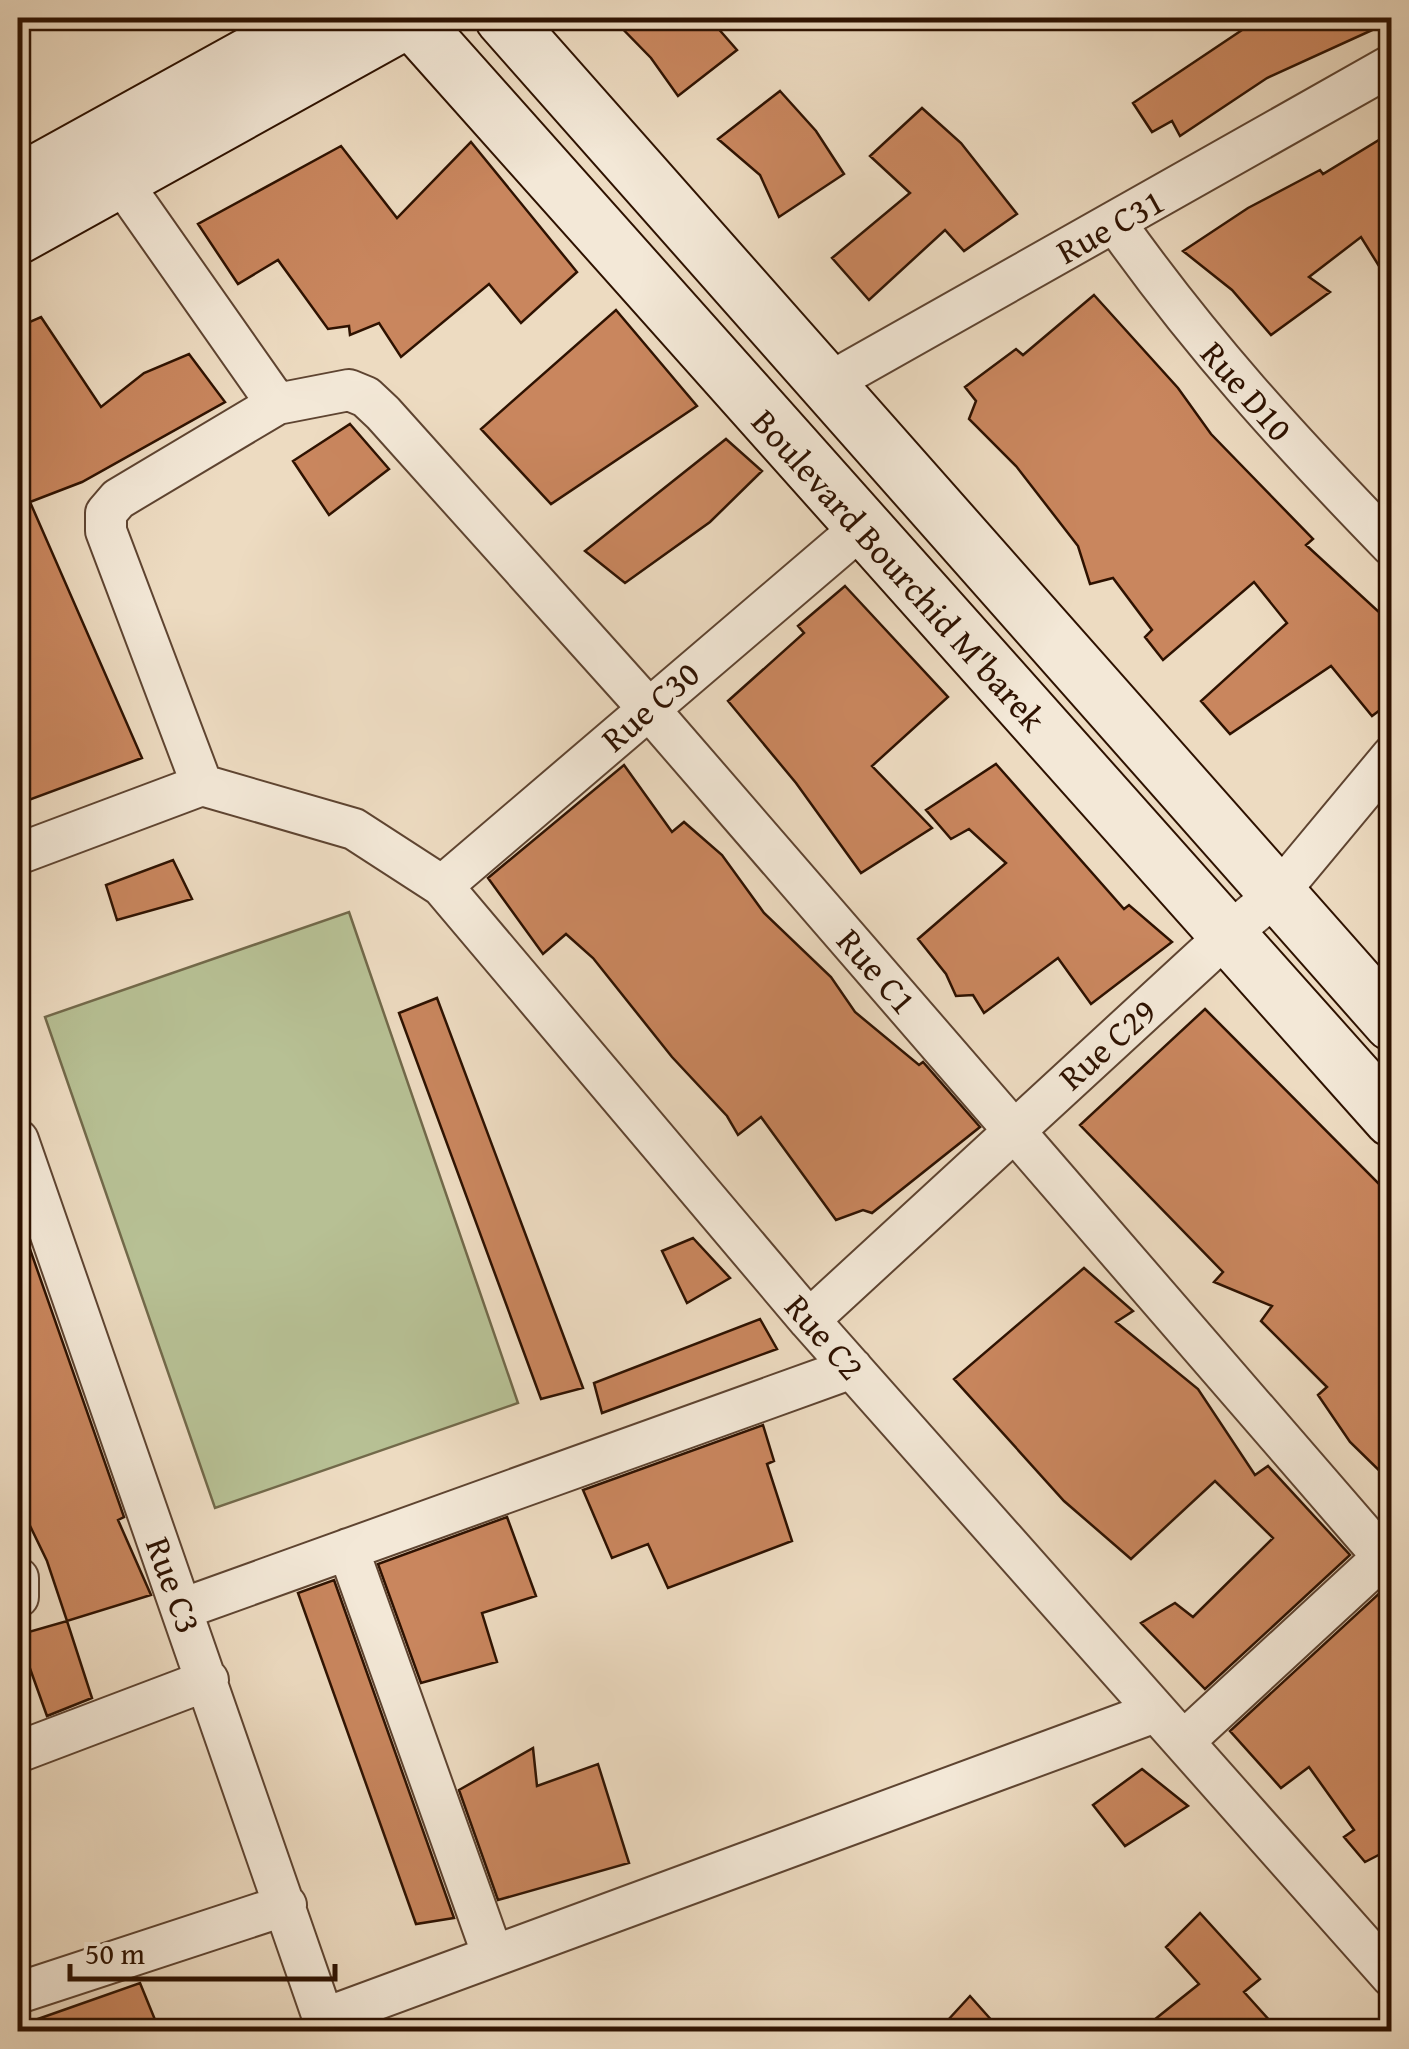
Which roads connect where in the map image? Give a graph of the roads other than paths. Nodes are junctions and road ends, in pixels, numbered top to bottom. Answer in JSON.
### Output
{"nodes":[{"id":1,"x":317,"y":18,"type":"edge"},
{"id":2,"x":411,"y":18,"type":"edge"},
{"id":3,"x":504,"y":18,"type":"edge"},
{"id":4,"x":1392,"y":65,"type":"edge"},
{"id":5,"x":104,"y":159,"type":"junction"},
{"id":6,"x":18,"y":183,"type":"edge"},
{"id":7,"x":1116,"y":224,"type":"junction"},
{"id":8,"x":18,"y":236,"type":"edge"},
{"id":9,"x":842,"y":401,"type":"junction"},
{"id":10,"x":276,"y":404,"type":"junction"},
{"id":11,"x":806,"y":466,"type":"junction"},
{"id":12,"x":861,"y":528,"type":"junction"},
{"id":13,"x":1392,"y":546,"type":"edge"},
{"id":14,"x":647,"y":707,"type":"junction"},
{"id":15,"x":1392,"y":756,"type":"edge"},
{"id":16,"x":202,"y":786,"type":"junction"},
{"id":17,"x":18,"y":854,"type":"edge"},
{"id":18,"x":442,"y":886,"type":"junction"},
{"id":19,"x":1278,"y":893,"type":"junction"},
{"id":20,"x":1225,"y":936,"type":"junction"},
{"id":21,"x":1392,"y":1023,"type":"edge"},
{"id":22,"x":1392,"y":1119,"type":"edge"},
{"id":23,"x":1014,"y":1129,"type":"junction"},
{"id":24,"x":20,"y":1158,"type":"edge"},
{"id":25,"x":810,"y":1320,"type":"junction"},
{"id":26,"x":852,"y":1368,"type":"junction"},
{"id":27,"x":348,"y":1549,"type":"junction"},
{"id":28,"x":1389,"y":1558,"type":"edge"},
{"id":29,"x":18,"y":1578,"type":"edge"},
{"id":30,"x":18,"y":1597,"type":"edge"},
{"id":31,"x":182,"y":1609,"type":"junction"},
{"id":32,"x":208,"y":1680,"type":"junction"},
{"id":33,"x":1155,"y":1712,"type":"junction"},
{"id":34,"x":1184,"y":1741,"type":"junction"},
{"id":35,"x":18,"y":1752,"type":"edge"},
{"id":36,"x":286,"y":1905,"type":"junction"},
{"id":37,"x":492,"y":1954,"type":"junction"},
{"id":38,"x":1392,"y":1977,"type":"edge"},
{"id":39,"x":18,"y":1993,"type":"edge"},
{"id":40,"x":326,"y":2025,"type":"edge"}],
"edges":[{"from":1,"to":5,"type":"main road"},
{"from":2,"to":5,"type":"main road"},
{"from":2,"to":11,"type":"main road","name":"Boulevard Bourchid M'barek"},
{"from":3,"to":9,"type":"main road","name":"Boulevard Bourchid M'barek"},
{"from":4,"to":7,"type":"street","name":"Rue C31"},
{"from":5,"to":6,"type":"main road"},
{"from":5,"to":8,"type":"main road"},
{"from":5,"to":10,"type":"street"},
{"from":7,"to":9,"type":"street","name":"Rue C31"},
{"from":7,"to":13,"type":"street","name":"Rue D10"},
{"from":9,"to":11,"type":"main road"},
{"from":9,"to":19,"type":"main road","name":"Boulevard Bourchid M'barek"},
{"from":10,"to":14,"type":"street","name":"Rue C1"},
{"from":10,"to":16,"type":"street"},
{"from":11,"to":12,"type":"main road","name":"Boulevard Bourchid M'barek"},
{"from":12,"to":14,"type":"street","name":"Rue C30"},
{"from":12,"to":20,"type":"main road","name":"Boulevard Bourchid M'barek"},
{"from":14,"to":18,"type":"street","name":"Rue C30"},
{"from":14,"to":23,"type":"street","name":"Rue C1"},
{"from":15,"to":19,"type":"street","name":"Rue C29"},
{"from":16,"to":17,"type":"street"},
{"from":16,"to":18,"type":"street","name":"Rue C2"},
{"from":18,"to":25,"type":"street","name":"Rue C2"},
{"from":19,"to":20,"type":"street","name":"Rue C29"},
{"from":19,"to":21,"type":"main road","name":"Boulevard Bourchid M'barek"},
{"from":20,"to":22,"type":"main road","name":"Boulevard Bourchid M'barek"},
{"from":20,"to":23,"type":"street","name":"Rue C29"},
{"from":23,"to":25,"type":"street","name":"Rue C29"},
{"from":23,"to":28,"type":"street","name":"Rue C1"},
{"from":24,"to":31,"type":"street","name":"Rue C3"},
{"from":25,"to":26,"type":"street","name":"Rue C2"},
{"from":26,"to":27,"type":"street"},
{"from":26,"to":33,"type":"street","name":"Rue C2"},
{"from":27,"to":31,"type":"street"},
{"from":27,"to":37,"type":"street"},
{"from":28,"to":34,"type":"street"},
{"from":29,"to":30,"type":"street"},
{"from":31,"to":32,"type":"street","name":"Rue C3"},
{"from":32,"to":35,"type":"street"},
{"from":32,"to":36,"type":"street","name":"Rue C3"},
{"from":33,"to":34,"type":"street","name":"Rue C2"},
{"from":33,"to":37,"type":"street"},
{"from":34,"to":38,"type":"street","name":"Rue C2"},
{"from":36,"to":39,"type":"street"},
{"from":36,"to":40,"type":"street","name":"Rue C3"},
{"from":37,"to":40,"type":"street"}]}
